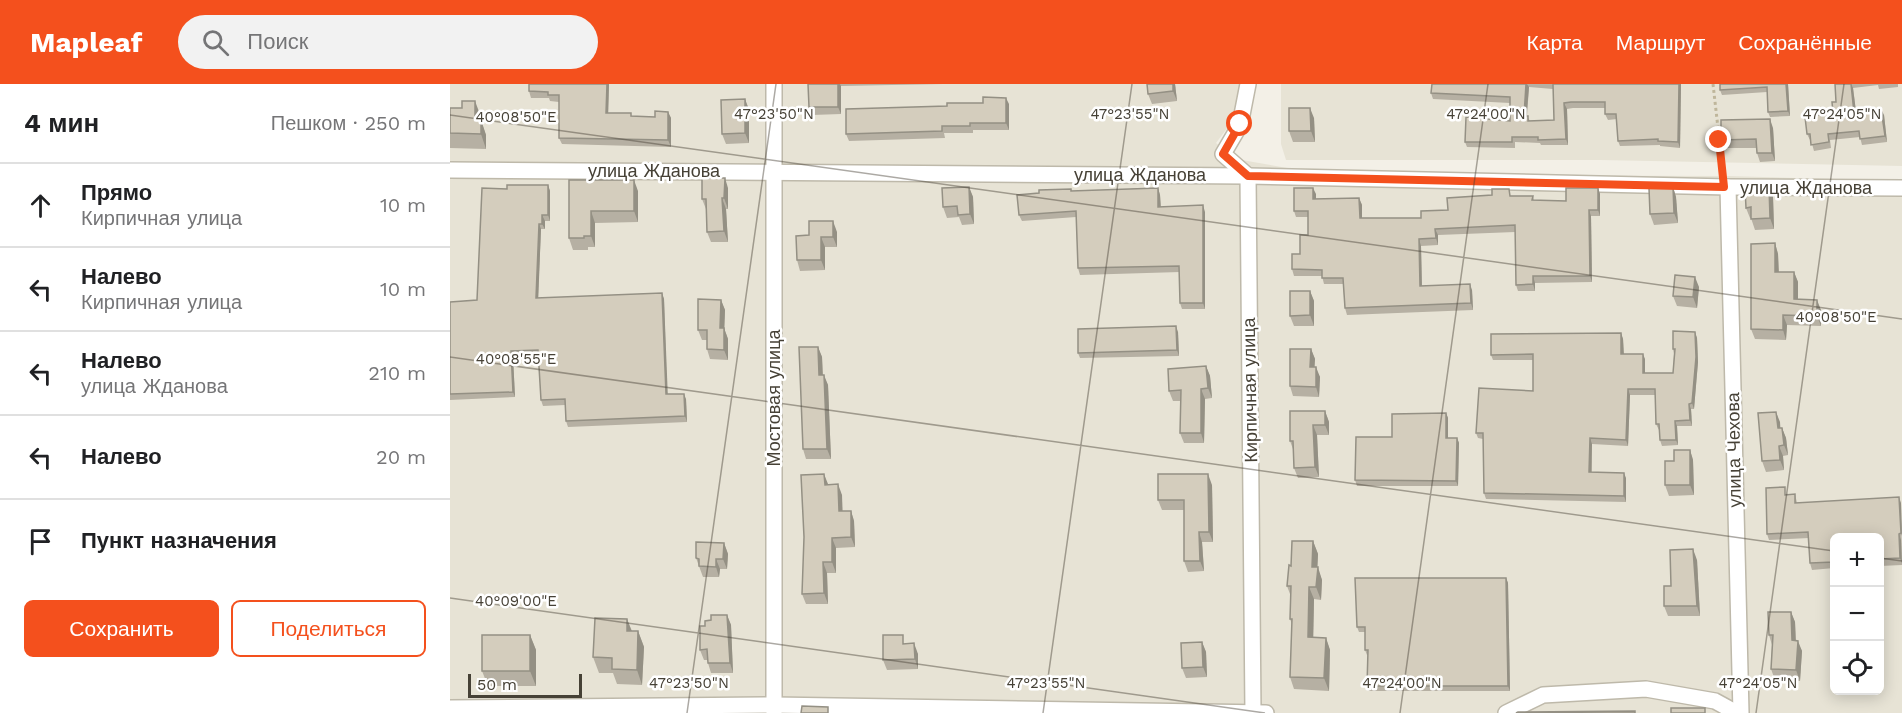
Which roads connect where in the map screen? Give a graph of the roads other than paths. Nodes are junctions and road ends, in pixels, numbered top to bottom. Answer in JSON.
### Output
{"nodes":[{"id":1,"x":774,"y":84,"type":"edge"},
{"id":2,"x":1248,"y":84,"type":"edge"},
{"id":3,"x":450,"y":170,"type":"edge"},
{"id":4,"x":774,"y":172,"type":"junction"},
{"id":5,"x":1248,"y":176,"type":"junction"},
{"id":6,"x":1726,"y":187,"type":"junction"},
{"id":7,"x":1902,"y":188,"type":"edge"},
{"id":8,"x":450,"y":708,"type":"edge"},
{"id":9,"x":774,"y":709,"type":"edge"},
{"id":10,"x":1258,"y":712,"type":"edge"},
{"id":11,"x":1506,"y":713,"type":"edge"},
{"id":12,"x":1739,"y":713,"type":"edge"}],
"edges":[{"from":1,"to":4,"type":"street","name":"Мостовая улица"},
{"from":2,"to":5,"type":"street"},
{"from":3,"to":4,"type":"street","name":"улица Жданова"},
{"from":4,"to":5,"type":"street","name":"улица Жданова"},
{"from":4,"to":9,"type":"street","name":"Мостовая улица"},
{"from":5,"to":6,"type":"street","name":"улица Жданова"},
{"from":5,"to":10,"type":"street","name":"Кирпичная улица"},
{"from":6,"to":7,"type":"street","name":"улица Жданова"},
{"from":6,"to":12,"type":"street","name":"улица Чехова"},
{"from":8,"to":9,"type":"street"},
{"from":9,"to":10,"type":"street"},
{"from":11,"to":12,"type":"street"}]}
